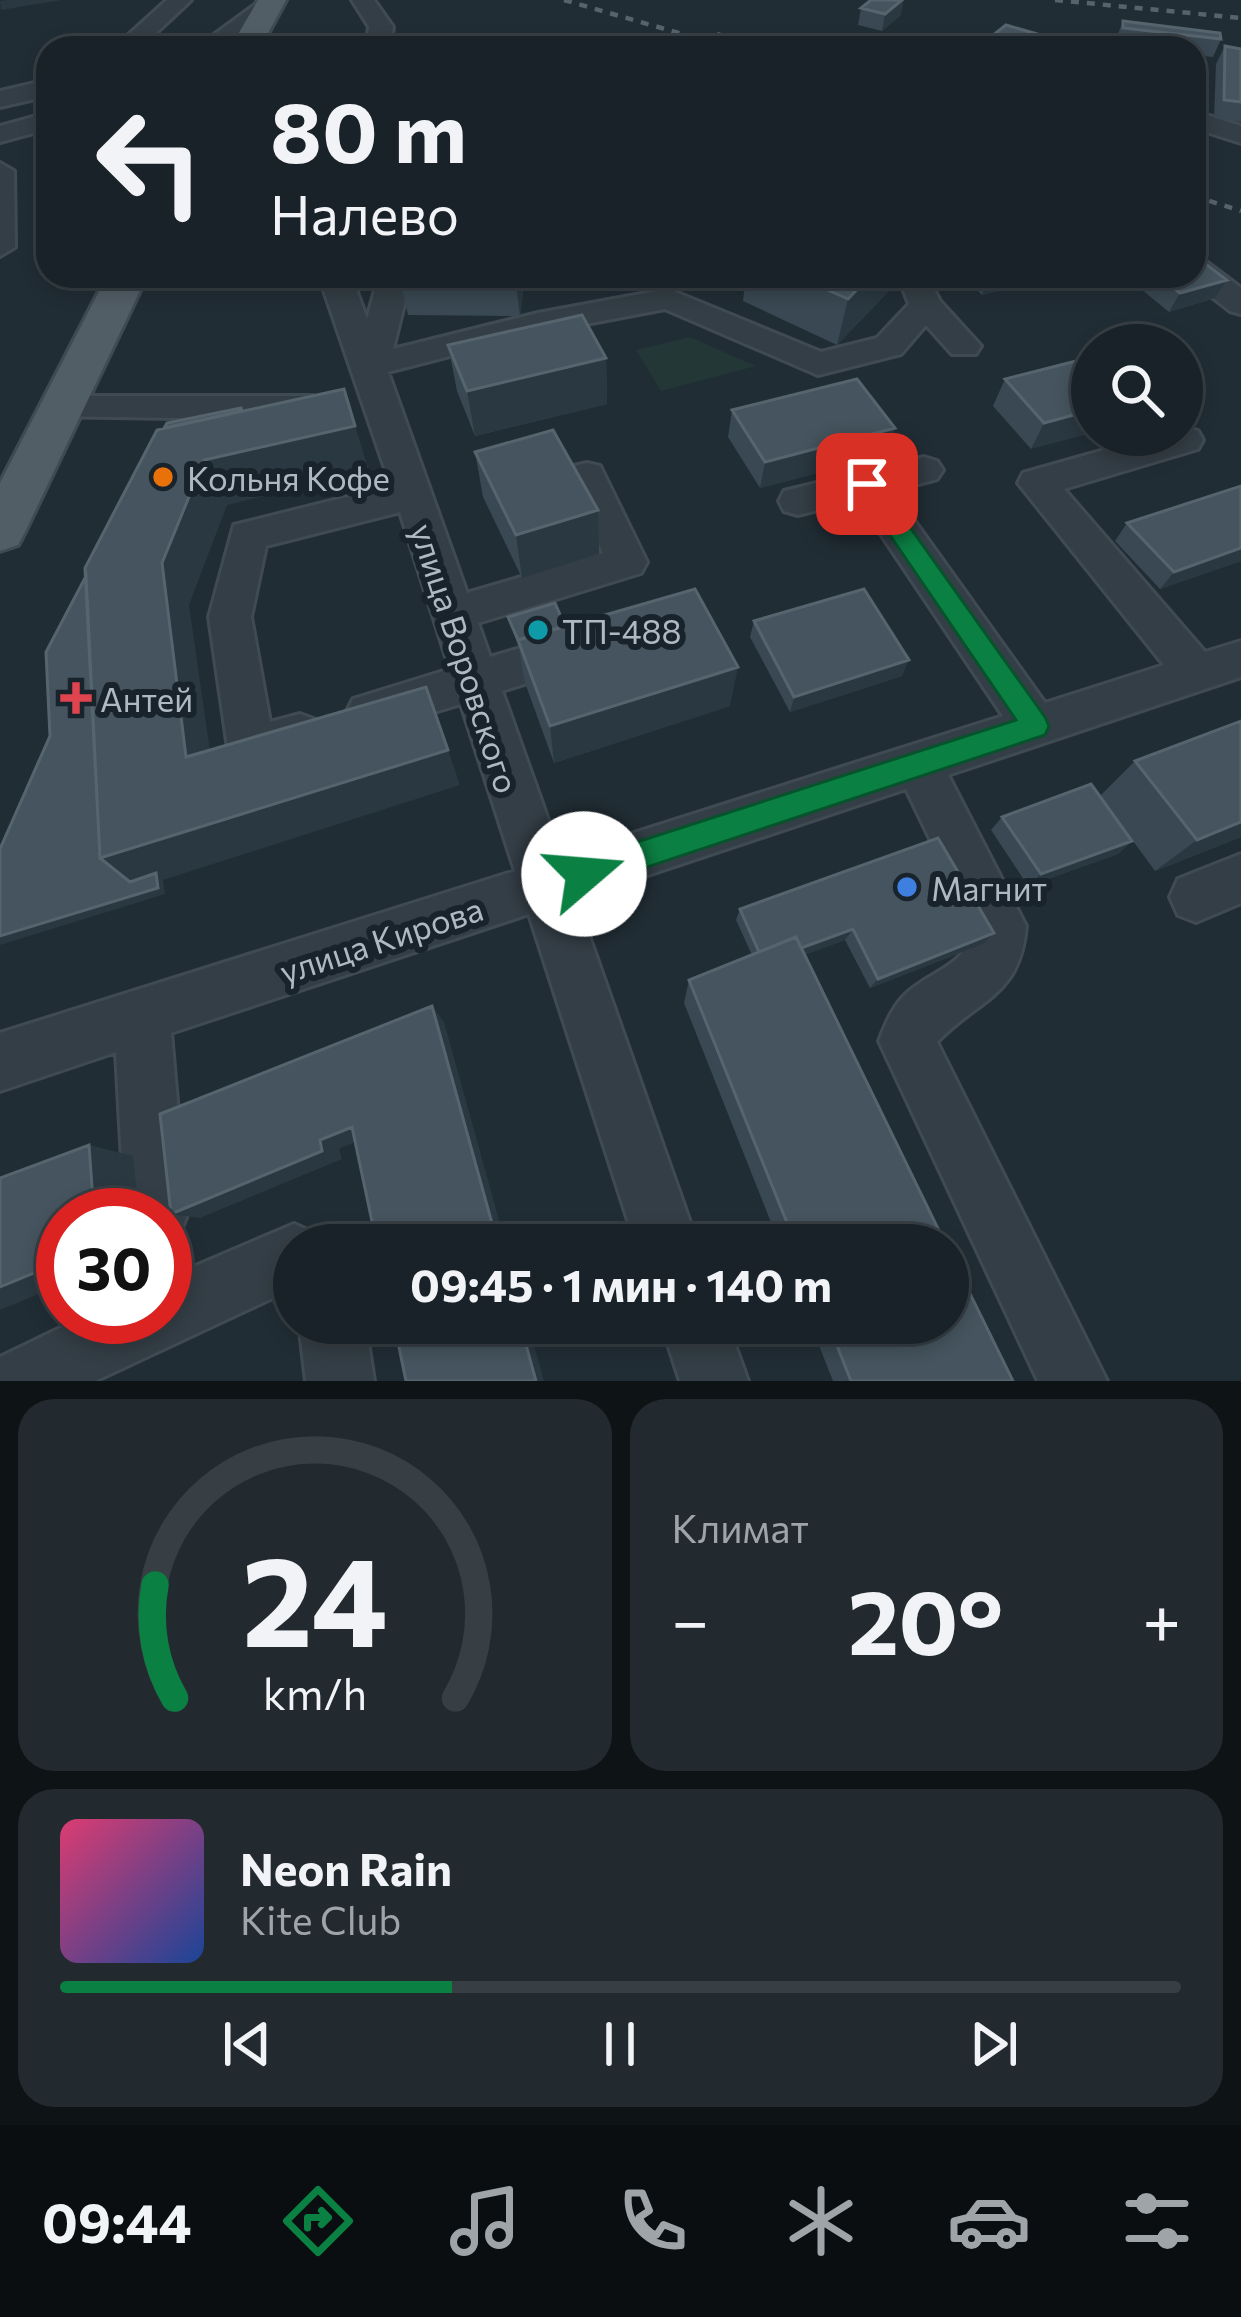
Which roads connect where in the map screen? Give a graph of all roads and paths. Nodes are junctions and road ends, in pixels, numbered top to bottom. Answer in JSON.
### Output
{"nodes":[{"id":1,"x":180,"y":0,"type":"edge"},
{"id":2,"x":363,"y":0,"type":"edge"},
{"id":3,"x":270,"y":3,"type":"edge"},
{"id":4,"x":140,"y":36,"type":"edge"},
{"id":5,"x":225,"y":36,"type":"edge"},
{"id":6,"x":252,"y":36,"type":"edge"},
{"id":7,"x":380,"y":36,"type":"edge"},
{"id":8,"x":36,"y":91,"type":"edge"},
{"id":9,"x":0,"y":99,"type":"edge"},
{"id":10,"x":1206,"y":123,"type":"edge"},
{"id":11,"x":36,"y":124,"type":"edge"},
{"id":12,"x":0,"y":134,"type":"edge"},
{"id":13,"x":1241,"y":135,"type":"edge"},
{"id":14,"x":0,"y":171,"type":"edge"},
{"id":15,"x":0,"y":247,"type":"edge"},
{"id":16,"x":1206,"y":277,"type":"edge"},
{"id":17,"x":121,"y":288,"type":"edge"},
{"id":18,"x":340,"y":288,"type":"edge"},
{"id":19,"x":393,"y":288,"type":"edge"},
{"id":20,"x":918,"y":288,"type":"edge"},
{"id":21,"x":1241,"y":304,"type":"edge"},
{"id":22,"x":926,"y":305,"type":"junction"},
{"id":23,"x":964,"y":346,"type":"dead end"},
{"id":24,"x":374,"y":378,"type":"junction"},
{"id":25,"x":62,"y":408,"type":"junction"},
{"id":26,"x":1130,"y":456,"type":"edge"},
{"id":27,"x":923,"y":470,"type":"dead end"},
{"id":28,"x":587,"y":476,"type":"dead end"},
{"id":29,"x":867,"y":484,"type":"junction"},
{"id":30,"x":412,"y":495,"type":"junction"},
{"id":31,"x":798,"y":501,"type":"dead end"},
{"id":32,"x":0,"y":532,"type":"edge"},
{"id":33,"x":452,"y":614,"type":"junction"},
{"id":34,"x":628,"y":635,"type":"edge"},
{"id":35,"x":1218,"y":666,"type":"edge"},
{"id":36,"x":474,"y":681,"type":"junction"},
{"id":37,"x":1035,"y":726,"type":"junction"},
{"id":38,"x":919,"y":764,"type":"junction"},
{"id":39,"x":543,"y":887,"type":"junction"},
{"id":40,"x":142,"y":1016,"type":"junction"},
{"id":41,"x":0,"y":1062,"type":"edge"},
{"id":42,"x":154,"y":1188,"type":"edge"},
{"id":43,"x":660,"y":1224,"type":"edge"},
{"id":44,"x":273,"y":1265,"type":"edge"},
{"id":45,"x":192,"y":1300,"type":"edge"},
{"id":46,"x":99,"y":1344,"type":"edge"},
{"id":47,"x":335,"y":1344,"type":"edge"},
{"id":48,"x":701,"y":1344,"type":"edge"},
{"id":49,"x":24,"y":1381,"type":"edge"},
{"id":50,"x":340,"y":1381,"type":"edge"},
{"id":51,"x":714,"y":1381,"type":"edge"},
{"id":52,"x":1073,"y":1381,"type":"edge"}],
"edges":[{"from":1,"to":4,"type":"street"},
{"from":2,"to":7,"type":"street"},
{"from":3,"to":5,"type":"street"},
{"from":3,"to":6,"type":"main road"},
{"from":8,"to":9,"type":"street"},
{"from":10,"to":13,"type":"street"},
{"from":11,"to":12,"type":"street"},
{"from":14,"to":15,"type":"street"},
{"from":16,"to":21,"type":"street"},
{"from":17,"to":25,"type":"main road"},
{"from":18,"to":24,"type":"street","name":"улица Воровского"},
{"from":19,"to":24,"type":"street"},
{"from":20,"to":22,"type":"street"},
{"from":22,"to":23,"type":"street"},
{"from":22,"to":24,"type":"street"},
{"from":24,"to":25,"type":"street"},
{"from":24,"to":30,"type":"street","name":"улица Воровского"},
{"from":25,"to":32,"type":"main road"},
{"from":26,"to":35,"type":"street"},
{"from":27,"to":29,"type":"street"},
{"from":28,"to":33,"type":"street"},
{"from":29,"to":31,"type":"street"},
{"from":29,"to":37,"type":"street"},
{"from":30,"to":33,"type":"street","name":"улица Воровского"},
{"from":30,"to":36,"type":"street"},
{"from":33,"to":36,"type":"street","name":"улица Воровского"},
{"from":34,"to":36,"type":"street"},
{"from":35,"to":37,"type":"street","name":"улица Кирова"},
{"from":36,"to":39,"type":"street","name":"улица Воровского"},
{"from":37,"to":38,"type":"street","name":"улица Кирова"},
{"from":38,"to":39,"type":"street","name":"улица Кирова"},
{"from":38,"to":52,"type":"street"},
{"from":39,"to":40,"type":"street","name":"улица Кирова"},
{"from":39,"to":43,"type":"street","name":"улица Воровского"},
{"from":40,"to":41,"type":"street","name":"улица Кирова"},
{"from":40,"to":42,"type":"street"},
{"from":44,"to":45,"type":"street"},
{"from":46,"to":49,"type":"street"},
{"from":47,"to":50,"type":"street"},
{"from":48,"to":51,"type":"street"}]}
